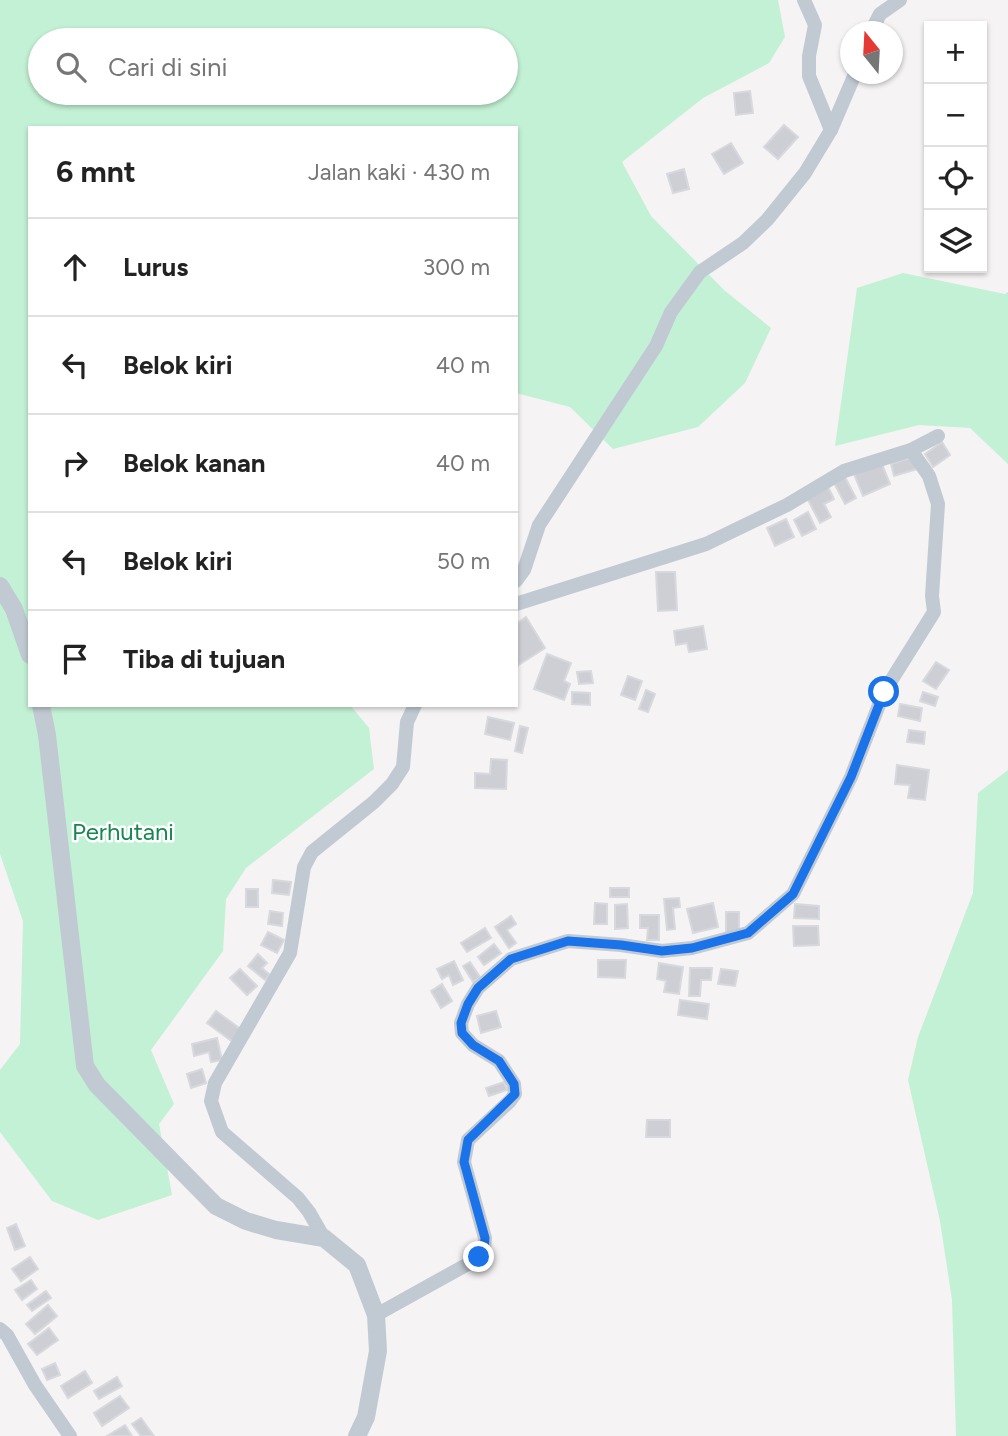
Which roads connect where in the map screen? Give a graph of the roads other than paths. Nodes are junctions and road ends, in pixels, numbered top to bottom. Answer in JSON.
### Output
{"nodes":[{"id":1,"x":804,"y":0,"type":"edge"},
{"id":2,"x":900,"y":0,"type":"edge"},
{"id":3,"x":876,"y":21,"type":"edge"},
{"id":4,"x":851,"y":84,"type":"edge"},
{"id":5,"x":831,"y":130,"type":"junction"},
{"id":6,"x":938,"y":436,"type":"dead end"},
{"id":7,"x":911,"y":450,"type":"junction"},
{"id":8,"x":518,"y":578,"type":"edge"},
{"id":9,"x":0,"y":586,"type":"edge"},
{"id":10,"x":518,"y":603,"type":"edge"},
{"id":11,"x":28,"y":649,"type":"edge"},
{"id":12,"x":41,"y":707,"type":"edge"},
{"id":13,"x":414,"y":707,"type":"edge"},
{"id":14,"x":324,"y":1238,"type":"junction"},
{"id":15,"x":376,"y":1315,"type":"junction"},
{"id":16,"x":0,"y":1329,"type":"edge"},
{"id":17,"x":70,"y":1436,"type":"edge"},
{"id":18,"x":357,"y":1436,"type":"edge"}],
"edges":[{"from":1,"to":5,"type":"street"},
{"from":2,"to":3,"type":"street"},
{"from":4,"to":5,"type":"street"},
{"from":5,"to":8,"type":"street"},
{"from":6,"to":7,"type":"street"},
{"from":7,"to":10,"type":"street"},
{"from":7,"to":15,"type":"street"},
{"from":9,"to":11,"type":"street"},
{"from":12,"to":14,"type":"street"},
{"from":13,"to":14,"type":"street"},
{"from":14,"to":15,"type":"street"},
{"from":15,"to":18,"type":"street"},
{"from":16,"to":17,"type":"street"}]}
